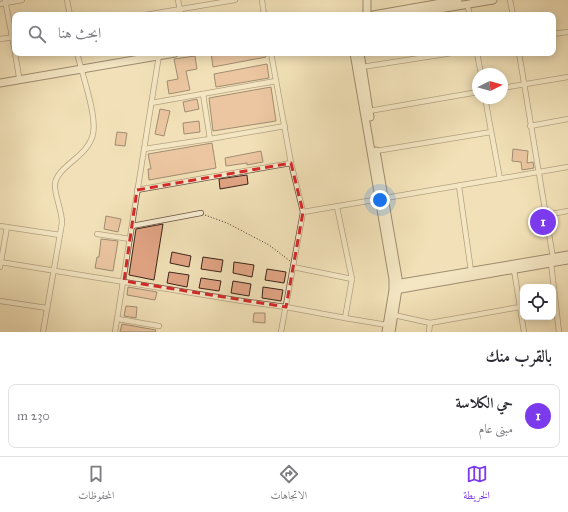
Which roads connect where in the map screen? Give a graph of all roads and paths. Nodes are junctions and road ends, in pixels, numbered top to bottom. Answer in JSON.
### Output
{"nodes":[{"id":1,"x":22,"y":0,"type":"edge"},
{"id":2,"x":67,"y":0,"type":"edge"},
{"id":3,"x":178,"y":0,"type":"edge"},
{"id":4,"x":235,"y":0,"type":"edge"},
{"id":5,"x":262,"y":0,"type":"edge"},
{"id":6,"x":367,"y":0,"type":"edge"},
{"id":7,"x":372,"y":0,"type":"edge"},
{"id":8,"x":458,"y":0,"type":"edge"},
{"id":9,"x":493,"y":0,"type":"edge"},
{"id":10,"x":510,"y":0,"type":"edge"},
{"id":11,"x":5,"y":1,"type":"edge"},
{"id":12,"x":0,"y":4,"type":"edge"},
{"id":13,"x":467,"y":4,"type":"junction"},
{"id":14,"x":180,"y":9,"type":"junction"},
{"id":15,"x":69,"y":12,"type":"edge"},
{"id":16,"x":162,"y":12,"type":"edge"},
{"id":17,"x":180,"y":12,"type":"edge"},
{"id":18,"x":264,"y":12,"type":"edge"},
{"id":19,"x":367,"y":12,"type":"edge"},
{"id":20,"x":390,"y":12,"type":"edge"},
{"id":21,"x":421,"y":12,"type":"edge"},
{"id":22,"x":469,"y":12,"type":"edge"},
{"id":23,"x":512,"y":12,"type":"edge"},
{"id":24,"x":12,"y":29,"type":"edge"},
{"id":25,"x":568,"y":32,"type":"edge"},
{"id":26,"x":556,"y":34,"type":"edge"},
{"id":27,"x":12,"y":37,"type":"edge"},
{"id":28,"x":0,"y":40,"type":"edge"},
{"id":29,"x":16,"y":56,"type":"edge"},
{"id":30,"x":78,"y":56,"type":"edge"},
{"id":31,"x":146,"y":56,"type":"edge"},
{"id":32,"x":157,"y":56,"type":"edge"},
{"id":33,"x":272,"y":56,"type":"edge"},
{"id":34,"x":355,"y":56,"type":"edge"},
{"id":35,"x":360,"y":56,"type":"edge"},
{"id":36,"x":433,"y":56,"type":"edge"},
{"id":37,"x":478,"y":56,"type":"edge"},
{"id":38,"x":519,"y":56,"type":"edge"},
{"id":39,"x":362,"y":67,"type":"junction"},
{"id":40,"x":80,"y":68,"type":"junction"},
{"id":41,"x":480,"y":68,"type":"edge"},
{"id":42,"x":19,"y":77,"type":"junction"},
{"id":43,"x":568,"y":77,"type":"edge"},
{"id":44,"x":0,"y":81,"type":"edge"},
{"id":45,"x":276,"y":81,"type":"junction"},
{"id":46,"x":523,"y":84,"type":"junction"},
{"id":47,"x":508,"y":87,"type":"edge"},
{"id":48,"x":472,"y":93,"type":"edge"},
{"id":49,"x":203,"y":94,"type":"junction"},
{"id":50,"x":151,"y":103,"type":"junction"},
{"id":51,"x":486,"y":104,"type":"edge"},
{"id":52,"x":369,"y":111,"type":"junction"},
{"id":53,"x":568,"y":119,"type":"edge"},
{"id":54,"x":285,"y":126,"type":"junction"},
{"id":55,"x":530,"y":126,"type":"junction"},
{"id":56,"x":491,"y":132,"type":"junction"},
{"id":57,"x":210,"y":139,"type":"junction"},
{"id":58,"x":144,"y":149,"type":"junction"},
{"id":59,"x":376,"y":151,"type":"junction"},
{"id":60,"x":291,"y":163,"type":"junction"},
{"id":61,"x":568,"y":167,"type":"edge"},
{"id":62,"x":538,"y":172,"type":"junction"},
{"id":63,"x":500,"y":179,"type":"junction"},
{"id":64,"x":459,"y":186,"type":"junction"},
{"id":65,"x":137,"y":190,"type":"junction"},
{"id":66,"x":382,"y":199,"type":"junction"},
{"id":67,"x":337,"y":207,"type":"junction"},
{"id":68,"x":568,"y":211,"type":"edge"},
{"id":69,"x":303,"y":212,"type":"junction"},
{"id":70,"x":201,"y":213,"type":"joint"},
{"id":71,"x":546,"y":215,"type":"junction"},
{"id":72,"x":0,"y":226,"type":"edge"},
{"id":73,"x":132,"y":226,"type":"junction"},
{"id":74,"x":7,"y":227,"type":"junction"},
{"id":75,"x":97,"y":234,"type":"dead end"},
{"id":76,"x":60,"y":235,"type":"junction"},
{"id":77,"x":130,"y":239,"type":"junction"},
{"id":78,"x":568,"y":255,"type":"edge"},
{"id":79,"x":552,"y":260,"type":"junction"},
{"id":80,"x":568,"y":260,"type":"edge"},
{"id":81,"x":0,"y":264,"type":"edge"},
{"id":82,"x":294,"y":266,"type":"junction"},
{"id":83,"x":54,"y":270,"type":"junction"},
{"id":84,"x":514,"y":270,"type":"junction"},
{"id":85,"x":471,"y":271,"type":"junction"},
{"id":86,"x":352,"y":279,"type":"junction"},
{"id":87,"x":124,"y":281,"type":"junction"},
{"id":88,"x":396,"y":287,"type":"junction"},
{"id":89,"x":0,"y":301,"type":"edge"},
{"id":90,"x":286,"y":307,"type":"junction"},
{"id":91,"x":47,"y":308,"type":"junction"},
{"id":92,"x":520,"y":308,"type":"joint"},
{"id":93,"x":394,"y":315,"type":"junction"},
{"id":94,"x":345,"y":318,"type":"junction"},
{"id":95,"x":118,"y":319,"type":"junction"},
{"id":96,"x":522,"y":320,"type":"edge"},
{"id":97,"x":430,"y":323,"type":"junction"},
{"id":98,"x":159,"y":326,"type":"dead end"},
{"id":99,"x":386,"y":328,"type":"edge"},
{"id":100,"x":43,"y":332,"type":"edge"},
{"id":101,"x":116,"y":332,"type":"edge"},
{"id":102,"x":281,"y":332,"type":"edge"},
{"id":103,"x":391,"y":332,"type":"edge"},
{"id":104,"x":429,"y":332,"type":"edge"},
{"id":105,"x":524,"y":332,"type":"edge"},
{"id":106,"x":559,"y":332,"type":"edge"}],
"edges":[{"from":1,"to":11,"type":"street"},
{"from":2,"to":15,"type":"street"},
{"from":3,"to":14,"type":"street"},
{"from":4,"to":14,"type":"street"},
{"from":5,"to":18,"type":"street"},
{"from":6,"to":19,"type":"street"},
{"from":7,"to":19,"type":"street"},
{"from":8,"to":20,"type":"street"},
{"from":9,"to":13,"type":"street"},
{"from":10,"to":23,"type":"street"},
{"from":11,"to":12,"type":"street"},
{"from":11,"to":24,"type":"street"},
{"from":13,"to":21,"type":"street"},
{"from":13,"to":22,"type":"street"},
{"from":14,"to":16,"type":"street"},
{"from":14,"to":17,"type":"street"},
{"from":25,"to":26,"type":"street"},
{"from":27,"to":28,"type":"street"},
{"from":29,"to":42,"type":"street"},
{"from":30,"to":40,"type":"street"},
{"from":31,"to":40,"type":"street"},
{"from":32,"to":50,"type":"street"},
{"from":33,"to":45,"type":"street"},
{"from":34,"to":66,"type":"street"},
{"from":35,"to":39,"type":"street"},
{"from":36,"to":39,"type":"street"},
{"from":37,"to":41,"type":"street"},
{"from":38,"to":46,"type":"street"},
{"from":39,"to":52,"type":"street"},
{"from":40,"to":42,"type":"street"},
{"from":40,"to":44,"type":"street"},
{"from":40,"to":76,"type":"street"},
{"from":42,"to":44,"type":"street"},
{"from":43,"to":46,"type":"street"},
{"from":45,"to":49,"type":"street"},
{"from":45,"to":54,"type":"street"},
{"from":46,"to":47,"type":"street"},
{"from":46,"to":55,"type":"street"},
{"from":48,"to":52,"type":"street"},
{"from":49,"to":50,"type":"street"},
{"from":49,"to":57,"type":"street"},
{"from":50,"to":58,"type":"street"},
{"from":51,"to":56,"type":"street"},
{"from":52,"to":59,"type":"street"},
{"from":53,"to":55,"type":"street"},
{"from":54,"to":57,"type":"street"},
{"from":54,"to":60,"type":"street"},
{"from":55,"to":62,"type":"street"},
{"from":56,"to":59,"type":"street"},
{"from":56,"to":63,"type":"street"},
{"from":57,"to":58,"type":"street"},
{"from":58,"to":65,"type":"street"},
{"from":59,"to":66,"type":"street"},
{"from":60,"to":65,"type":"street"},
{"from":60,"to":69,"type":"street"},
{"from":61,"to":62,"type":"street"},
{"from":62,"to":63,"type":"street"},
{"from":62,"to":71,"type":"street"},
{"from":63,"to":64,"type":"street"},
{"from":64,"to":66,"type":"street"},
{"from":64,"to":85,"type":"street"},
{"from":65,"to":73,"type":"street"},
{"from":66,"to":67,"type":"street"},
{"from":66,"to":88,"type":"street"},
{"from":67,"to":69,"type":"street"},
{"from":67,"to":86,"type":"street"},
{"from":68,"to":71,"type":"street"},
{"from":69,"to":82,"type":"street"},
{"from":70,"to":73,"type":"street"},
{"from":70,"to":82,"type":"path"},
{"from":71,"to":79,"type":"street"},
{"from":72,"to":74,"type":"street"},
{"from":73,"to":77,"type":"street"},
{"from":74,"to":76,"type":"street"},
{"from":74,"to":81,"type":"street"},
{"from":75,"to":77,"type":"street"},
{"from":76,"to":83,"type":"street"},
{"from":77,"to":87,"type":"street"},
{"from":78,"to":79,"type":"street"},
{"from":79,"to":80,"type":"street"},
{"from":79,"to":84,"type":"street"},
{"from":79,"to":85,"type":"street"},
{"from":79,"to":106,"type":"street"},
{"from":81,"to":83,"type":"street"},
{"from":82,"to":86,"type":"street"},
{"from":82,"to":90,"type":"street"},
{"from":83,"to":87,"type":"street"},
{"from":83,"to":91,"type":"street"},
{"from":84,"to":88,"type":"street"},
{"from":84,"to":92,"type":"street"},
{"from":85,"to":88,"type":"street"},
{"from":86,"to":94,"type":"street"},
{"from":87,"to":90,"type":"street"},
{"from":87,"to":95,"type":"street"},
{"from":88,"to":93,"type":"street"},
{"from":88,"to":99,"type":"street"},
{"from":89,"to":91,"type":"street"},
{"from":90,"to":94,"type":"street"},
{"from":90,"to":102,"type":"street"},
{"from":91,"to":100,"type":"street"},
{"from":92,"to":97,"type":"street"},
{"from":93,"to":97,"type":"street"},
{"from":93,"to":103,"type":"street"},
{"from":94,"to":99,"type":"street"},
{"from":95,"to":98,"type":"street"},
{"from":95,"to":101,"type":"street"},
{"from":96,"to":105,"type":"street"},
{"from":97,"to":104,"type":"street"}]}
